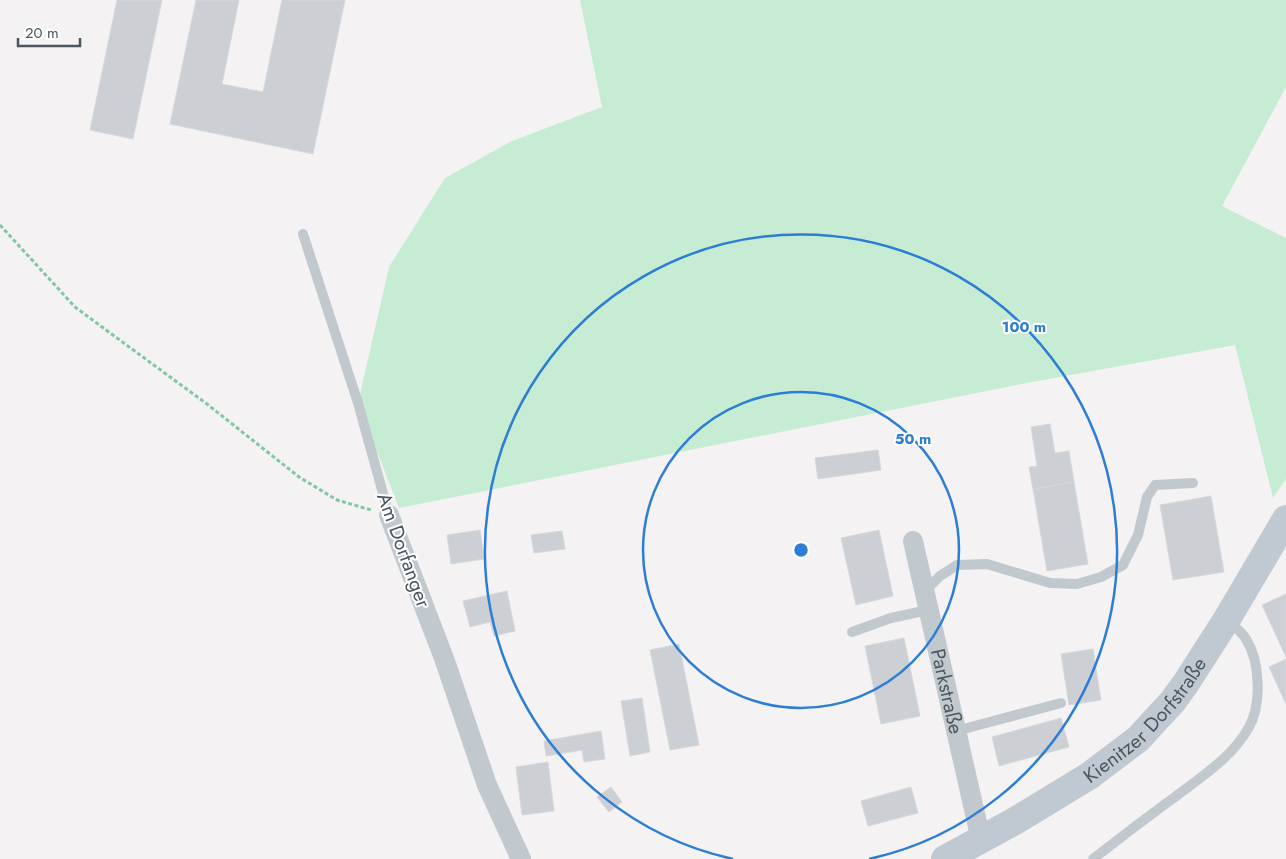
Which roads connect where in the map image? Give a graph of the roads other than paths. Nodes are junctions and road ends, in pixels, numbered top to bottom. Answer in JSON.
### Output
{"nodes":[{"id":1,"x":303,"y":234,"type":"dead end"},
{"id":2,"x":1193,"y":483,"type":"dead end"},
{"id":3,"x":388,"y":514,"type":"joint"},
{"id":4,"x":1286,"y":519,"type":"edge"},
{"id":5,"x":913,"y":541,"type":"dead end"},
{"id":6,"x":926,"y":601,"type":"junction"},
{"id":7,"x":1227,"y":619,"type":"junction"},
{"id":8,"x":852,"y":632,"type":"dead end"},
{"id":9,"x":1061,"y":703,"type":"dead end"},
{"id":10,"x":956,"y":731,"type":"junction"},
{"id":11,"x":981,"y":840,"type":"junction"},
{"id":12,"x":521,"y":859,"type":"edge"},
{"id":13,"x":944,"y":859,"type":"edge"},
{"id":14,"x":1093,"y":859,"type":"edge"}],
"edges":[{"from":1,"to":3,"type":"lane","name":"Am Dorfanger"},
{"from":2,"to":6,"type":"lane"},
{"from":3,"to":12,"type":"street","name":"Am Dorfanger"},
{"from":4,"to":7,"type":"street","name":"Kienitzer Dorfstraße"},
{"from":5,"to":6,"type":"street","name":"Parkstraße"},
{"from":6,"to":8,"type":"lane"},
{"from":6,"to":10,"type":"street","name":"Parkstraße"},
{"from":7,"to":11,"type":"street","name":"Kienitzer Dorfstraße"},
{"from":7,"to":14,"type":"lane"},
{"from":9,"to":10,"type":"lane"},
{"from":10,"to":11,"type":"street","name":"Parkstraße"},
{"from":11,"to":13,"type":"street","name":"Kienitzer Dorfstraße"}]}
